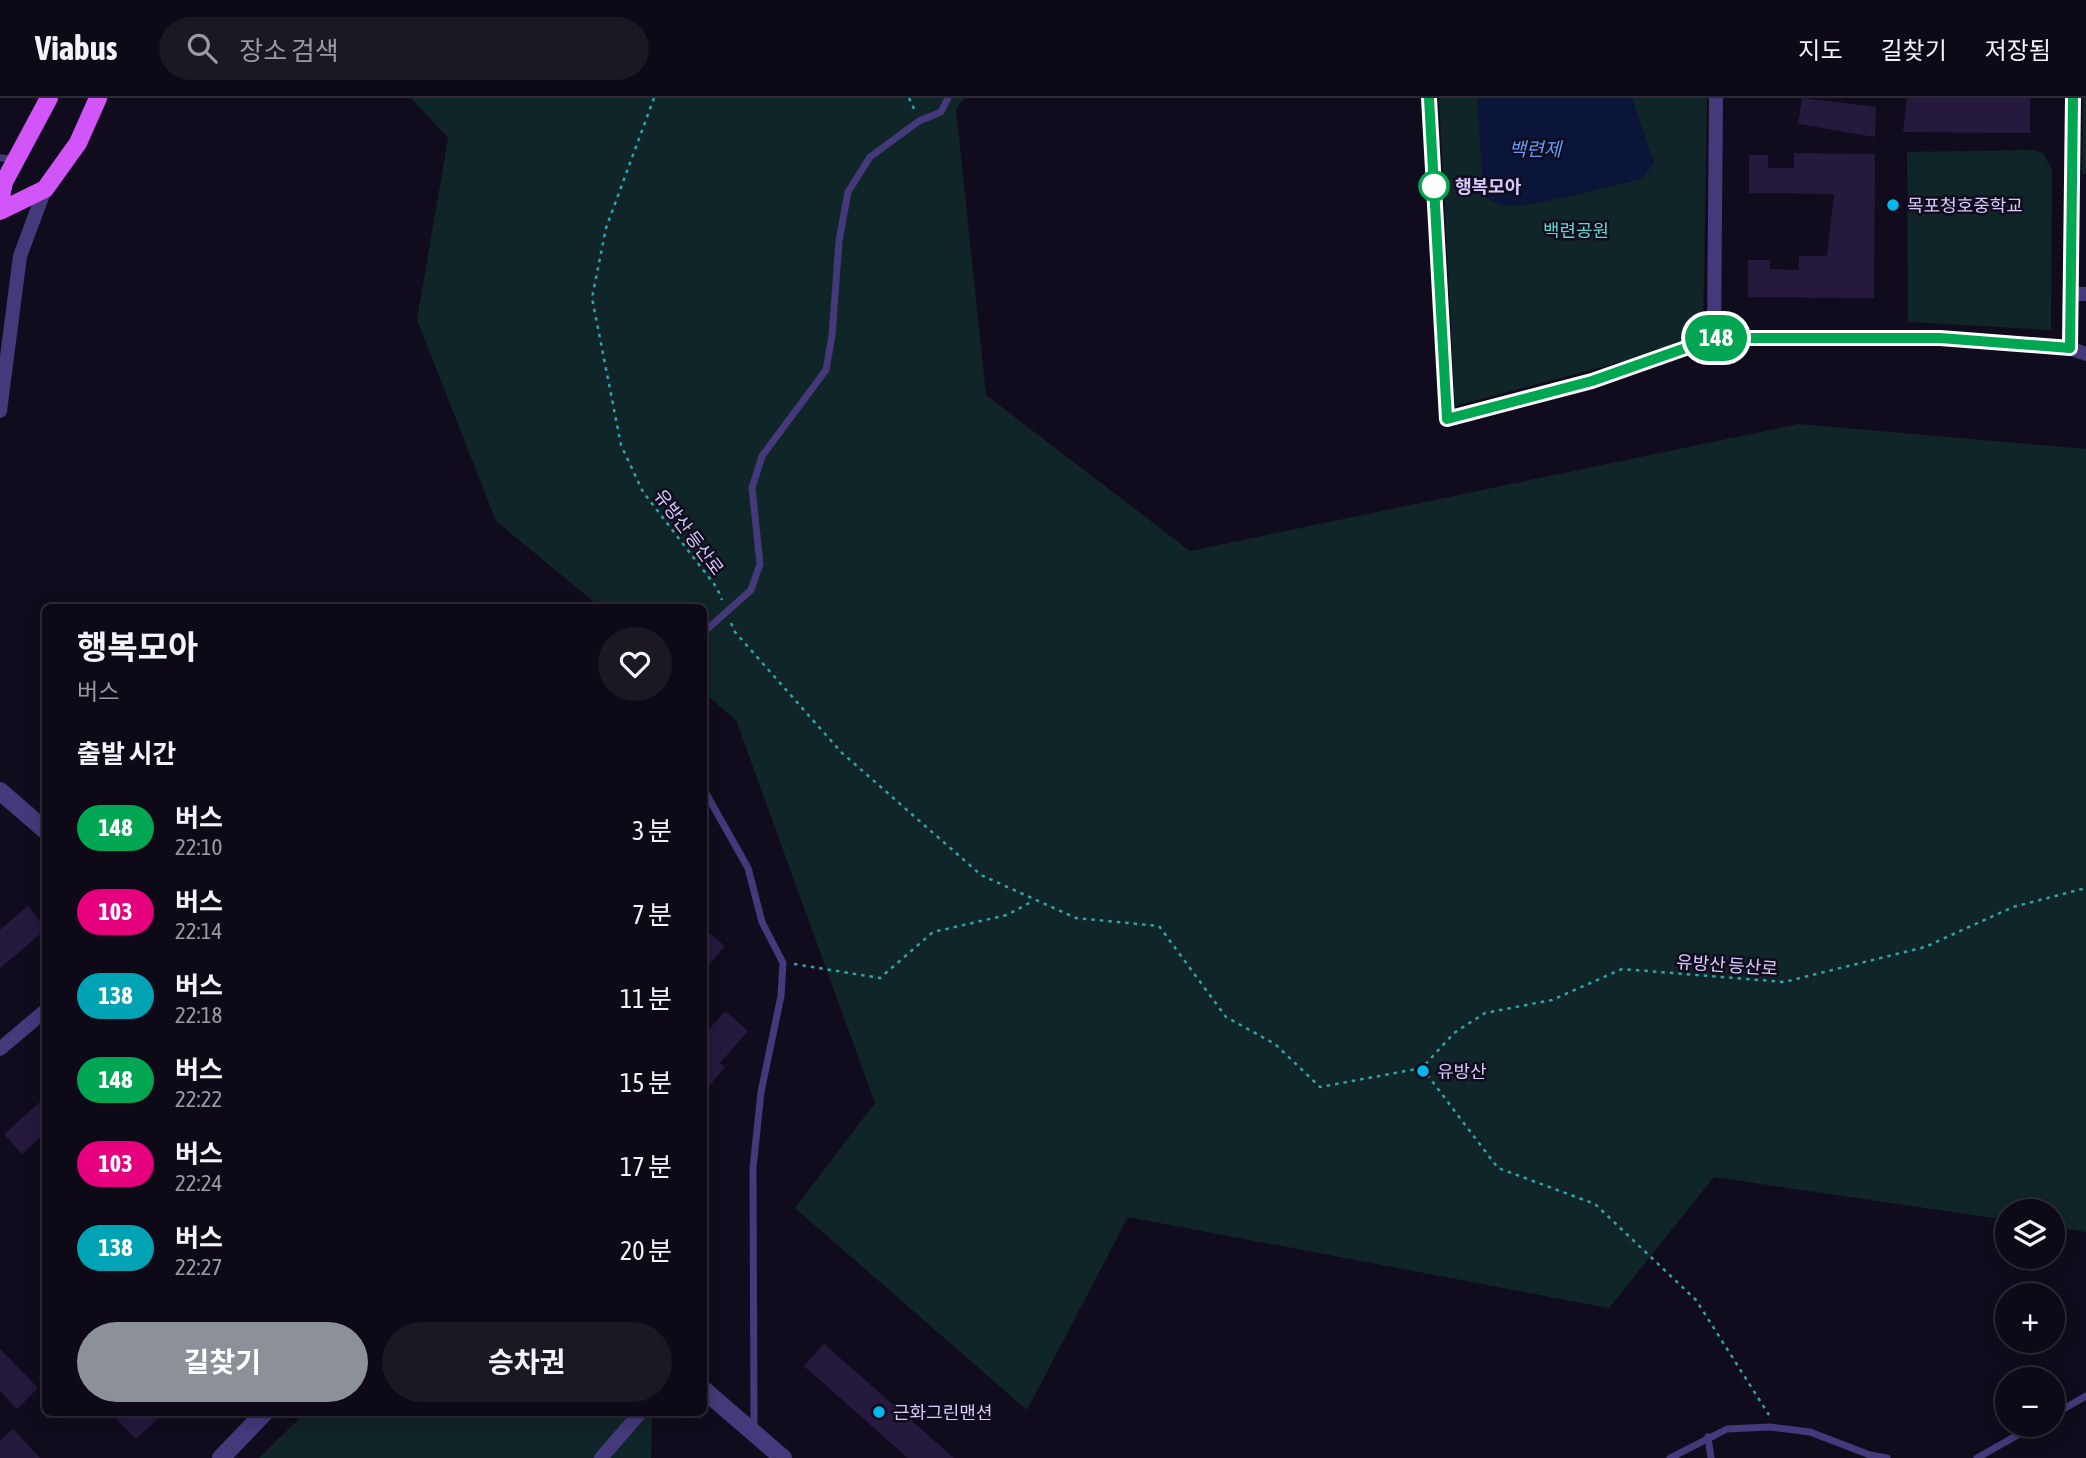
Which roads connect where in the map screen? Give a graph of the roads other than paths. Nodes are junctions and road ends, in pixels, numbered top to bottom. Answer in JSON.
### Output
{"nodes":[{"id":1,"x":49,"y":98,"type":"edge"},
{"id":2,"x":98,"y":98,"type":"edge"},
{"id":3,"x":948,"y":98,"type":"edge"},
{"id":4,"x":1429,"y":98,"type":"edge"},
{"id":5,"x":1716,"y":98,"type":"edge"},
{"id":6,"x":2073,"y":98,"type":"edge"},
{"id":7,"x":9,"y":159,"type":"edge"},
{"id":8,"x":2080,"y":187,"type":"edge"},
{"id":9,"x":45,"y":189,"type":"junction"},
{"id":10,"x":0,"y":202,"type":"edge"},
{"id":11,"x":0,"y":211,"type":"edge"},
{"id":12,"x":2079,"y":294,"type":"edge"},
{"id":13,"x":1714,"y":338,"type":"junction"},
{"id":14,"x":2070,"y":348,"type":"junction"},
{"id":15,"x":2086,"y":354,"type":"edge"},
{"id":16,"x":0,"y":411,"type":"edge"},
{"id":17,"x":707,"y":629,"type":"edge"},
{"id":18,"x":0,"y":790,"type":"edge"},
{"id":19,"x":707,"y":795,"type":"edge"},
{"id":20,"x":42,"y":827,"type":"edge"},
{"id":21,"x":42,"y":1013,"type":"edge"},
{"id":22,"x":0,"y":1049,"type":"edge"},
{"id":23,"x":707,"y":1393,"type":"edge"},
{"id":24,"x":2086,"y":1396,"type":"edge"},
{"id":25,"x":2065,"y":1408,"type":"edge"},
{"id":26,"x":261,"y":1416,"type":"edge"},
{"id":27,"x":638,"y":1416,"type":"edge"},
{"id":28,"x":754,"y":1434,"type":"junction"},
{"id":29,"x":1708,"y":1437,"type":"junction"},
{"id":30,"x":2014,"y":1437,"type":"edge"},
{"id":31,"x":221,"y":1458,"type":"edge"},
{"id":32,"x":601,"y":1458,"type":"edge"},
{"id":33,"x":783,"y":1458,"type":"edge"},
{"id":34,"x":1670,"y":1458,"type":"edge"},
{"id":35,"x":1711,"y":1458,"type":"edge"},
{"id":36,"x":1887,"y":1458,"type":"edge"},
{"id":37,"x":1977,"y":1458,"type":"edge"}],
"edges":[{"from":1,"to":7,"type":"main road"},
{"from":2,"to":9,"type":"main road"},
{"from":3,"to":17,"type":"lane"},
{"from":4,"to":13,"type":"street"},
{"from":5,"to":13,"type":"street"},
{"from":6,"to":8,"type":"street"},
{"from":7,"to":10,"type":"main road"},
{"from":8,"to":12,"type":"street"},
{"from":9,"to":11,"type":"main road"},
{"from":9,"to":16,"type":"street"},
{"from":12,"to":14,"type":"street"},
{"from":13,"to":14,"type":"street"},
{"from":14,"to":15,"type":"street"},
{"from":18,"to":20,"type":"street"},
{"from":19,"to":28,"type":"lane"},
{"from":21,"to":22,"type":"street"},
{"from":23,"to":28,"type":"street"},
{"from":24,"to":25,"type":"lane"},
{"from":26,"to":31,"type":"street"},
{"from":27,"to":32,"type":"street"},
{"from":28,"to":33,"type":"street"},
{"from":29,"to":34,"type":"lane"},
{"from":29,"to":35,"type":"lane"},
{"from":29,"to":36,"type":"lane"},
{"from":30,"to":37,"type":"lane"}]}
